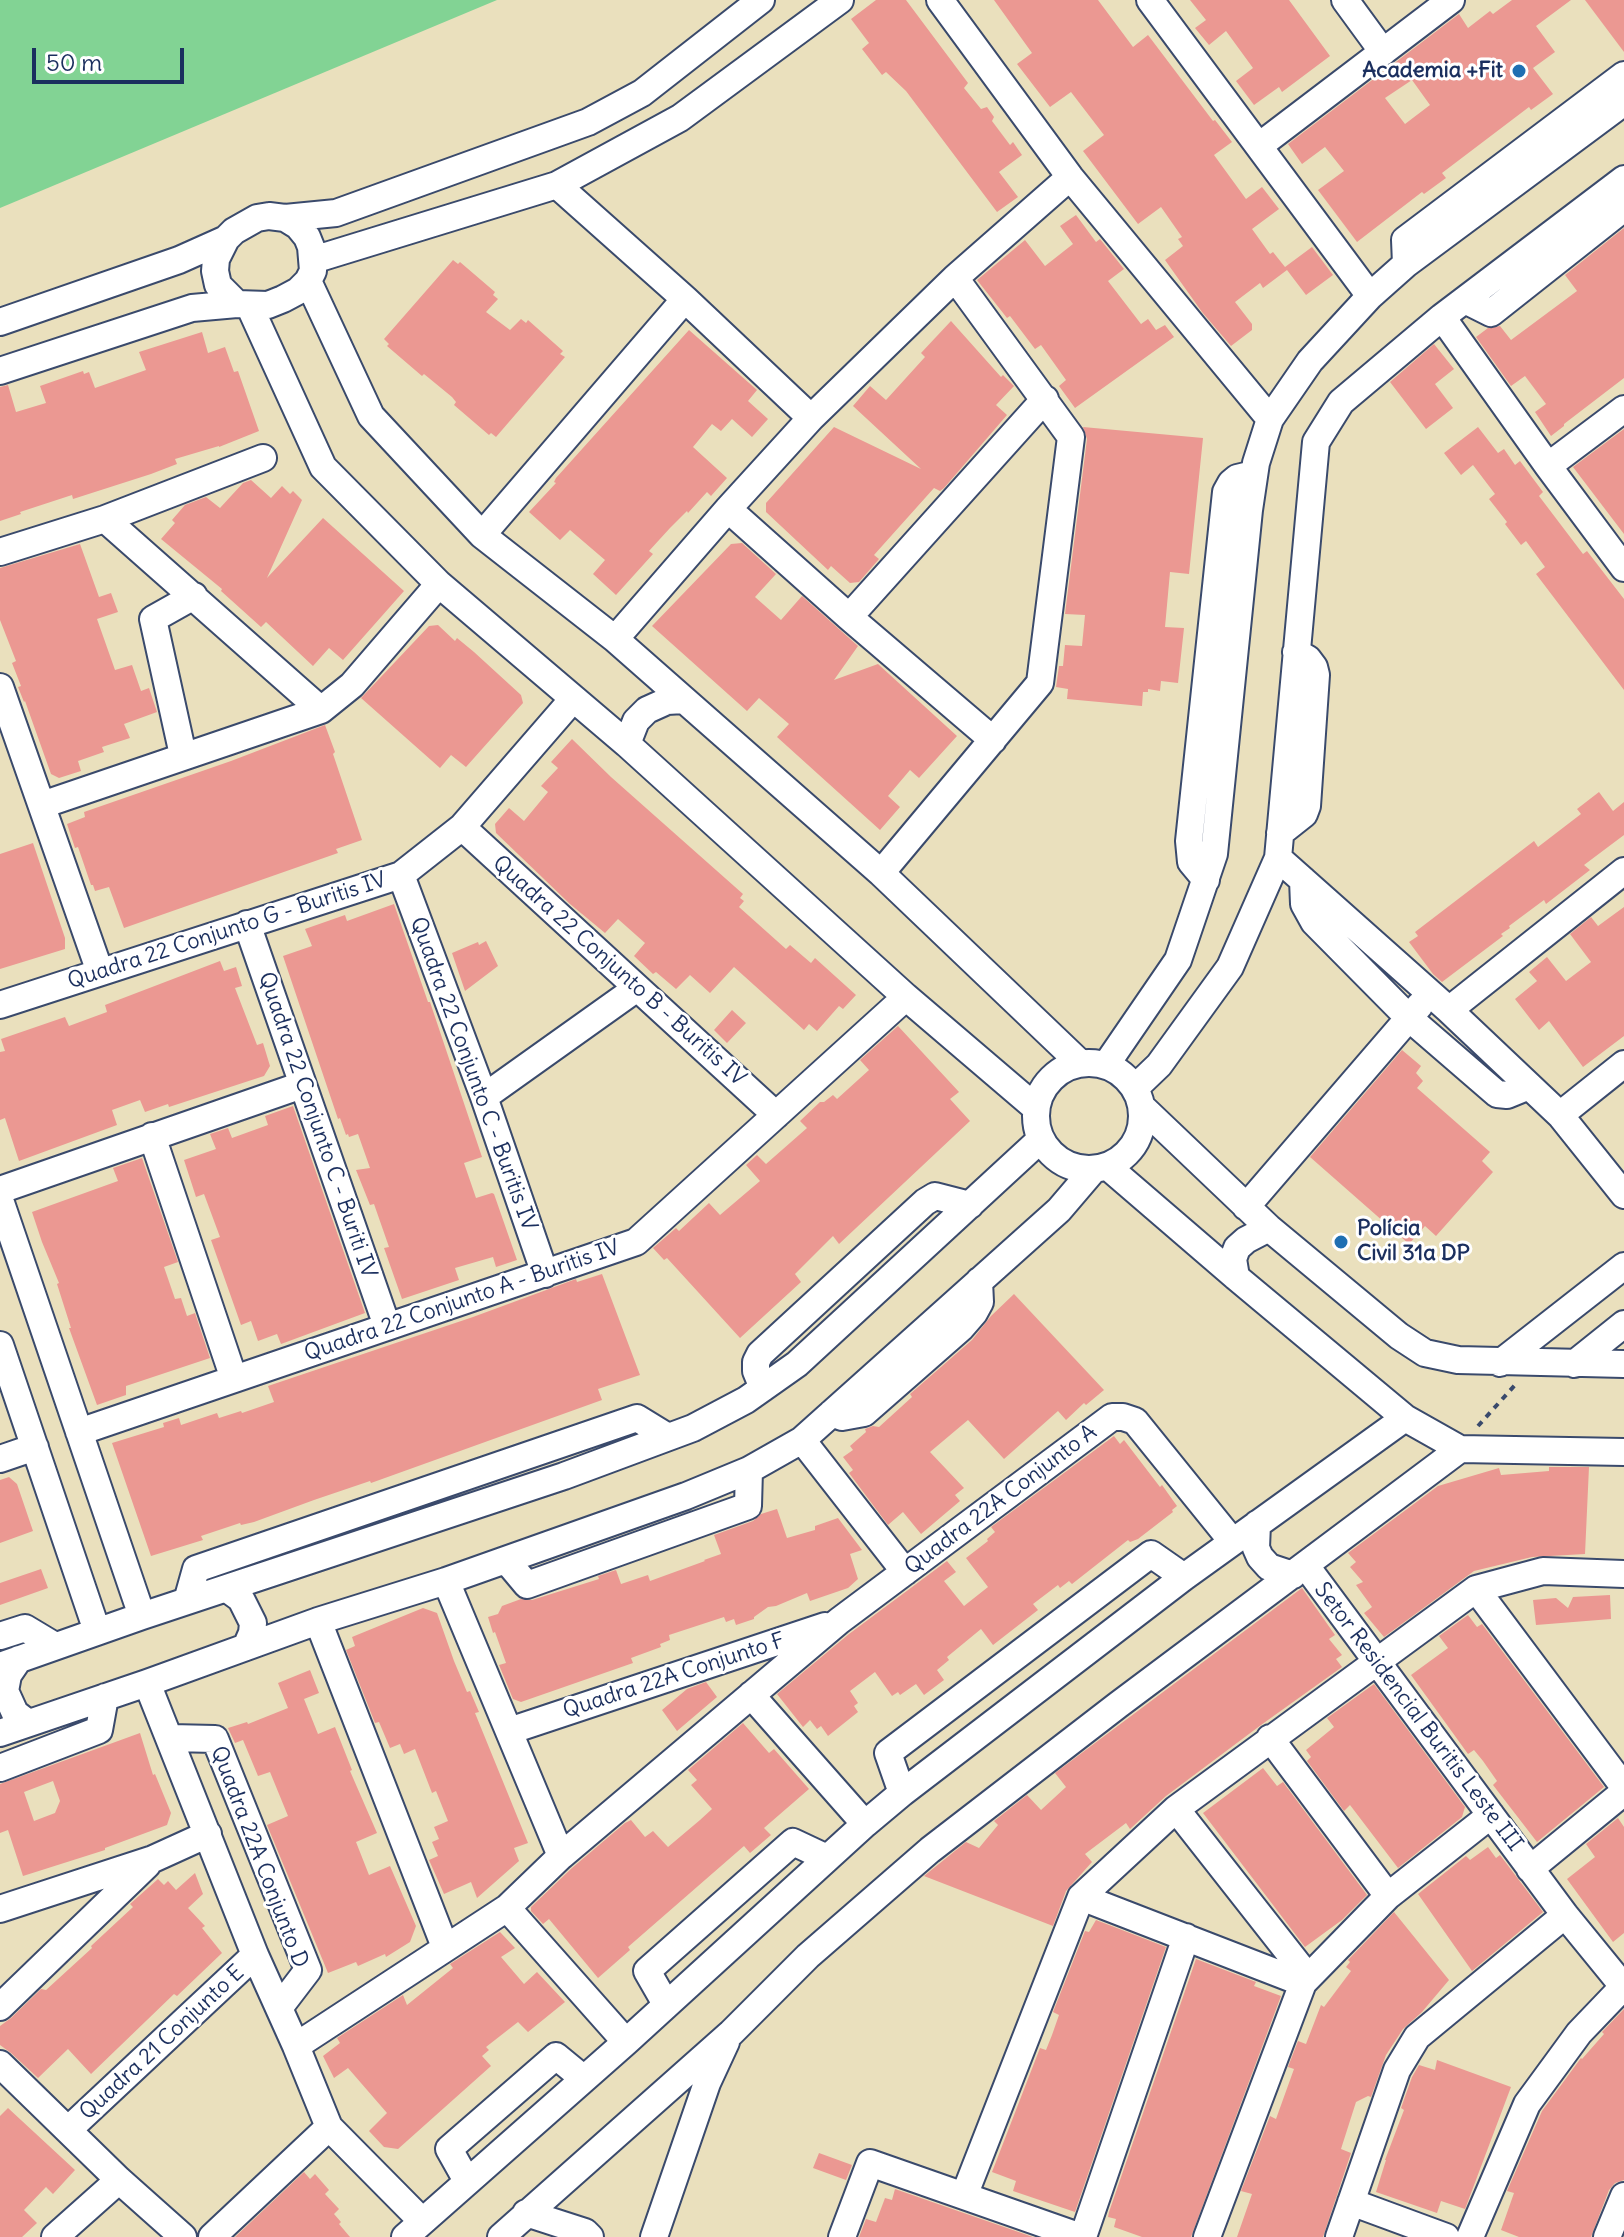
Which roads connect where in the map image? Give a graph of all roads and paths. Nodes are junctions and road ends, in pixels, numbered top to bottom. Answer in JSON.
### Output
{"nodes":[{"id":1,"x":761,"y":0,"type":"edge"},
{"id":2,"x":840,"y":0,"type":"edge"},
{"id":3,"x":940,"y":0,"type":"edge"},
{"id":4,"x":1150,"y":0,"type":"edge"},
{"id":5,"x":1345,"y":0,"type":"edge"},
{"id":6,"x":1451,"y":0,"type":"edge"},
{"id":7,"x":1383,"y":52,"type":"junction"},
{"id":8,"x":1624,"y":75,"type":"edge"},
{"id":9,"x":1624,"y":102,"type":"edge"},
{"id":10,"x":1259,"y":146,"type":"junction"},
{"id":11,"x":1070,"y":177,"type":"junction"},
{"id":12,"x":1624,"y":179,"type":"edge"},
{"id":13,"x":557,"y":185,"type":"junction"},
{"id":14,"x":1624,"y":208,"type":"edge"},
{"id":15,"x":285,"y":218,"type":"junction"},
{"id":16,"x":226,"y":239,"type":"junction"},
{"id":17,"x":1406,"y":264,"type":"junction"},
{"id":18,"x":311,"y":271,"type":"junction"},
{"id":19,"x":955,"y":278,"type":"junction"},
{"id":20,"x":1370,"y":296,"type":"junction"},
{"id":21,"x":0,"y":299,"type":"edge"},
{"id":22,"x":685,"y":299,"type":"junction"},
{"id":23,"x":1465,"y":300,"type":"junction"},
{"id":24,"x":243,"y":305,"type":"junction"},
{"id":25,"x":1442,"y":317,"type":"junction"},
{"id":26,"x":11,"y":318,"type":"edge"},
{"id":27,"x":0,"y":371,"type":"edge"},
{"id":28,"x":1045,"y":399,"type":"junction"},
{"id":29,"x":1624,"y":409,"type":"edge"},
{"id":30,"x":811,"y":418,"type":"junction"},
{"id":31,"x":1270,"y":419,"type":"junction"},
{"id":32,"x":263,"y":458,"type":"dead end"},
{"id":33,"x":1548,"y":466,"type":"junction"},
{"id":34,"x":728,"y":509,"type":"junction"},
{"id":35,"x":105,"y":519,"type":"junction"},
{"id":36,"x":482,"y":535,"type":"junction"},
{"id":37,"x":0,"y":552,"type":"edge"},
{"id":38,"x":1624,"y":568,"type":"edge"},
{"id":39,"x":439,"y":584,"type":"junction"},
{"id":40,"x":194,"y":596,"type":"junction"},
{"id":41,"x":849,"y":617,"type":"junction"},
{"id":42,"x":615,"y":639,"type":"junction"},
{"id":43,"x":0,"y":687,"type":"edge"},
{"id":44,"x":573,"y":699,"type":"junction"},
{"id":45,"x":684,"y":700,"type":"junction"},
{"id":46,"x":321,"y":710,"type":"junction"},
{"id":47,"x":993,"y":740,"type":"junction"},
{"id":48,"x":627,"y":744,"type":"junction"},
{"id":49,"x":183,"y":755,"type":"junction"},
{"id":50,"x":42,"y":805,"type":"junction"},
{"id":51,"x":462,"y":827,"type":"junction"},
{"id":52,"x":1279,"y":845,"type":"junction"},
{"id":53,"x":1624,"y":871,"type":"edge"},
{"id":54,"x":881,"y":873,"type":"junction"},
{"id":55,"x":401,"y":875,"type":"junction"},
{"id":56,"x":1303,"y":880,"type":"junction"},
{"id":57,"x":247,"y":924,"type":"junction"},
{"id":58,"x":100,"y":972,"type":"junction"},
{"id":59,"x":637,"y":988,"type":"junction"},
{"id":60,"x":906,"y":997,"type":"junction"},
{"id":61,"x":1440,"y":1002,"type":"junction"},
{"id":62,"x":0,"y":1005,"type":"edge"},
{"id":63,"x":1409,"y":1018,"type":"junction"},
{"id":64,"x":1093,"y":1064,"type":"junction"},
{"id":65,"x":1624,"y":1064,"type":"edge"},
{"id":66,"x":302,"y":1085,"type":"junction"},
{"id":67,"x":1529,"y":1086,"type":"junction"},
{"id":68,"x":484,"y":1097,"type":"junction"},
{"id":69,"x":1139,"y":1098,"type":"junction"},
{"id":70,"x":1036,"y":1108,"type":"junction"},
{"id":71,"x":776,"y":1115,"type":"junction"},
{"id":72,"x":1560,"y":1115,"type":"junction"},
{"id":73,"x":152,"y":1136,"type":"junction"},
{"id":74,"x":1041,"y":1139,"type":"junction"},
{"id":75,"x":1100,"y":1168,"type":"junction"},
{"id":76,"x":0,"y":1190,"type":"edge"},
{"id":77,"x":1624,"y":1195,"type":"edge"},
{"id":78,"x":0,"y":1200,"type":"edge"},
{"id":79,"x":1246,"y":1207,"type":"junction"},
{"id":80,"x":1269,"y":1228,"type":"junction"},
{"id":81,"x":1624,"y":1266,"type":"edge"},
{"id":82,"x":545,"y":1274,"type":"junction"},
{"id":83,"x":1236,"y":1277,"type":"junction"},
{"id":84,"x":1624,"y":1324,"type":"edge"},
{"id":85,"x":387,"y":1326,"type":"junction"},
{"id":86,"x":0,"y":1345,"type":"edge"},
{"id":87,"x":1500,"y":1363,"type":"junction"},
{"id":88,"x":1542,"y":1363,"type":"junction"},
{"id":89,"x":1574,"y":1364,"type":"junction"},
{"id":90,"x":1624,"y":1364,"type":"edge"},
{"id":91,"x":234,"y":1379,"type":"junction"},
{"id":92,"x":1405,"y":1418,"type":"junction"},
{"id":93,"x":79,"y":1432,"type":"junction"},
{"id":94,"x":668,"y":1437,"type":"junction"},
{"id":95,"x":802,"y":1440,"type":"junction"},
{"id":96,"x":35,"y":1447,"type":"junction"},
{"id":97,"x":1463,"y":1449,"type":"junction"},
{"id":98,"x":1624,"y":1452,"type":"edge"},
{"id":99,"x":0,"y":1459,"type":"edge"},
{"id":100,"x":1257,"y":1524,"type":"junction"},
{"id":101,"x":1232,"y":1541,"type":"junction"},
{"id":102,"x":1300,"y":1571,"type":"junction"},
{"id":103,"x":905,"y":1572,"type":"junction"},
{"id":104,"x":1624,"y":1574,"type":"edge"},
{"id":105,"x":1184,"y":1577,"type":"junction"},
{"id":106,"x":446,"y":1581,"type":"junction"},
{"id":107,"x":226,"y":1588,"type":"junction"},
{"id":108,"x":1476,"y":1589,"type":"junction"},
{"id":109,"x":187,"y":1601,"type":"junction"},
{"id":110,"x":142,"y":1616,"type":"junction"},
{"id":111,"x":318,"y":1621,"type":"junction"},
{"id":112,"x":839,"y":1621,"type":"junction"},
{"id":113,"x":97,"y":1631,"type":"junction"},
{"id":114,"x":0,"y":1636,"type":"edge"},
{"id":115,"x":55,"y":1646,"type":"junction"},
{"id":116,"x":246,"y":1647,"type":"junction"},
{"id":117,"x":1376,"y":1660,"type":"junction"},
{"id":118,"x":10,"y":1663,"type":"edge"},
{"id":119,"x":147,"y":1683,"type":"junction"},
{"id":120,"x":751,"y":1695,"type":"junction"},
{"id":121,"x":105,"y":1697,"type":"junction"},
{"id":122,"x":28,"y":1723,"type":"junction"},
{"id":123,"x":509,"y":1731,"type":"junction"},
{"id":124,"x":0,"y":1733,"type":"edge"},
{"id":125,"x":171,"y":1738,"type":"junction"},
{"id":126,"x":1270,"y":1738,"type":"junction"},
{"id":127,"x":0,"y":1768,"type":"edge"},
{"id":128,"x":1624,"y":1790,"type":"edge"},
{"id":129,"x":902,"y":1793,"type":"junction"},
{"id":130,"x":1176,"y":1809,"type":"junction"},
{"id":131,"x":1491,"y":1815,"type":"junction"},
{"id":132,"x":865,"y":1824,"type":"junction"},
{"id":133,"x":208,"y":1834,"type":"junction"},
{"id":134,"x":561,"y":1856,"type":"junction"},
{"id":135,"x":827,"y":1858,"type":"junction"},
{"id":136,"x":153,"y":1859,"type":"junction"},
{"id":137,"x":1530,"y":1869,"type":"junction"},
{"id":138,"x":1388,"y":1896,"type":"junction"},
{"id":139,"x":1081,"y":1897,"type":"junction"},
{"id":140,"x":507,"y":1908,"type":"junction"},
{"id":141,"x":0,"y":1909,"type":"edge"},
{"id":142,"x":1565,"y":1915,"type":"junction"},
{"id":143,"x":1186,"y":1937,"type":"junction"},
{"id":144,"x":445,"y":1947,"type":"junction"},
{"id":145,"x":255,"y":1955,"type":"junction"},
{"id":146,"x":1305,"y":1980,"type":"junction"},
{"id":147,"x":1623,"y":1986,"type":"edge"},
{"id":148,"x":666,"y":2004,"type":"junction"},
{"id":149,"x":0,"y":2007,"type":"edge"},
{"id":150,"x":279,"y":2008,"type":"junction"},
{"id":151,"x":731,"y":2033,"type":"junction"},
{"id":152,"x":626,"y":2042,"type":"junction"},
{"id":153,"x":296,"y":2046,"type":"junction"},
{"id":154,"x":0,"y":2064,"type":"edge"},
{"id":155,"x":584,"y":2079,"type":"junction"},
{"id":156,"x":329,"y":2127,"type":"junction"},
{"id":157,"x":68,"y":2130,"type":"junction"},
{"id":158,"x":119,"y":2180,"type":"junction"},
{"id":159,"x":467,"y":2181,"type":"junction"},
{"id":160,"x":964,"y":2196,"type":"junction"},
{"id":161,"x":1624,"y":2196,"type":"edge"},
{"id":162,"x":1351,"y":2202,"type":"junction"},
{"id":163,"x":526,"y":2213,"type":"junction"},
{"id":164,"x":414,"y":2229,"type":"edge"},
{"id":165,"x":55,"y":2237,"type":"edge"},
{"id":166,"x":183,"y":2237,"type":"edge"},
{"id":167,"x":212,"y":2237,"type":"edge"},
{"id":168,"x":501,"y":2237,"type":"edge"},
{"id":169,"x":590,"y":2237,"type":"edge"},
{"id":170,"x":654,"y":2237,"type":"edge"},
{"id":171,"x":842,"y":2237,"type":"edge"},
{"id":172,"x":1082,"y":2237,"type":"edge"},
{"id":173,"x":1207,"y":2237,"type":"edge"},
{"id":174,"x":1339,"y":2237,"type":"edge"},
{"id":175,"x":1446,"y":2237,"type":"edge"},
{"id":176,"x":1470,"y":2237,"type":"edge"},
{"id":177,"x":1607,"y":2237,"type":"edge"}],
"edges":[{"from":1,"to":15,"type":"street"},
{"from":2,"to":13,"type":"street"},
{"from":3,"to":11,"type":"street"},
{"from":4,"to":10,"type":"street"},
{"from":5,"to":7,"type":"street"},
{"from":6,"to":7,"type":"street"},
{"from":7,"to":10,"type":"street"},
{"from":8,"to":17,"type":"street"},
{"from":9,"to":17,"type":"street"},
{"from":10,"to":20,"type":"street"},
{"from":11,"to":19,"type":"street"},
{"from":11,"to":31,"type":"street"},
{"from":12,"to":23,"type":"street"},
{"from":13,"to":18,"type":"street"},
{"from":13,"to":22,"type":"street"},
{"from":14,"to":23,"type":"street"},
{"from":15,"to":16,"type":"street"},
{"from":15,"to":18,"type":"street"},
{"from":16,"to":24,"type":"street"},
{"from":16,"to":26,"type":"street"},
{"from":17,"to":20,"type":"street"},
{"from":18,"to":24,"type":"street"},
{"from":18,"to":36,"type":"street"},
{"from":19,"to":28,"type":"street"},
{"from":19,"to":30,"type":"street"},
{"from":20,"to":31,"type":"street"},
{"from":21,"to":26,"type":"street"},
{"from":22,"to":30,"type":"street"},
{"from":22,"to":36,"type":"street"},
{"from":23,"to":25,"type":"street"},
{"from":24,"to":27,"type":"street"},
{"from":24,"to":39,"type":"street"},
{"from":25,"to":33,"type":"street"},
{"from":25,"to":52,"type":"street"},
{"from":28,"to":41,"type":"street"},
{"from":28,"to":47,"type":"street"},
{"from":29,"to":33,"type":"street"},
{"from":30,"to":34,"type":"street"},
{"from":31,"to":64,"type":"street"},
{"from":32,"to":35,"type":"street"},
{"from":33,"to":38,"type":"street"},
{"from":34,"to":41,"type":"street"},
{"from":34,"to":42,"type":"street"},
{"from":35,"to":37,"type":"street"},
{"from":35,"to":40,"type":"street"},
{"from":36,"to":42,"type":"street"},
{"from":39,"to":44,"type":"street"},
{"from":39,"to":46,"type":"street"},
{"from":40,"to":46,"type":"street"},
{"from":40,"to":49,"type":"street"},
{"from":41,"to":47,"type":"street"},
{"from":42,"to":45,"type":"street"},
{"from":43,"to":50,"type":"street"},
{"from":44,"to":48,"type":"street"},
{"from":44,"to":51,"type":"street","name":"Quadra 22 Conjunto G - Buritis IV"},
{"from":45,"to":48,"type":"street"},
{"from":45,"to":54,"type":"street"},
{"from":46,"to":49,"type":"street"},
{"from":47,"to":54,"type":"street"},
{"from":48,"to":60,"type":"street"},
{"from":49,"to":50,"type":"street"},
{"from":50,"to":58,"type":"street"},
{"from":51,"to":55,"type":"street","name":"Quadra 22 Conjunto G - Buritis IV"},
{"from":51,"to":59,"type":"street","name":"Quadra 22 Conjunto B - Buritis IV"},
{"from":52,"to":56,"type":"street"},
{"from":52,"to":69,"type":"street"},
{"from":53,"to":61,"type":"street"},
{"from":54,"to":64,"type":"street"},
{"from":55,"to":57,"type":"street","name":"Quadra 22 Conjunto G - Buritis IV"},
{"from":55,"to":68,"type":"street","name":"Quadra 22 Conjunto C - Buritis IV"},
{"from":56,"to":61,"type":"street"},
{"from":56,"to":63,"type":"street"},
{"from":57,"to":58,"type":"street","name":"Quadra 22 Conjunto G - Buritis IV"},
{"from":57,"to":66,"type":"street","name":"Quadra 22 Conjunto C - Buriti IV"},
{"from":58,"to":62,"type":"street","name":"Quadra 22 Conjunto G - Buritis IV"},
{"from":59,"to":68,"type":"street"},
{"from":59,"to":71,"type":"street","name":"Quadra 22 Conjunto B - Buritis IV"},
{"from":60,"to":70,"type":"street"},
{"from":60,"to":71,"type":"street","name":"Quadra 22 Conjunto A - Buritis IV"},
{"from":61,"to":63,"type":"street"},
{"from":61,"to":67,"type":"street"},
{"from":63,"to":67,"type":"street"},
{"from":63,"to":79,"type":"street"},
{"from":64,"to":69,"type":"street"},
{"from":64,"to":70,"type":"street"},
{"from":65,"to":72,"type":"street"},
{"from":66,"to":73,"type":"street"},
{"from":66,"to":85,"type":"street","name":"Quadra 22 Conjunto C - Buriti IV"},
{"from":67,"to":72,"type":"street"},
{"from":68,"to":82,"type":"street","name":"Quadra 22 Conjunto C - Buritis IV"},
{"from":69,"to":75,"type":"street"},
{"from":69,"to":79,"type":"street"},
{"from":70,"to":74,"type":"street"},
{"from":71,"to":82,"type":"street","name":"Quadra 22 Conjunto A - Buritis IV"},
{"from":72,"to":77,"type":"street"},
{"from":73,"to":76,"type":"street"},
{"from":73,"to":91,"type":"street"},
{"from":74,"to":75,"type":"street"},
{"from":74,"to":94,"type":"street"},
{"from":75,"to":83,"type":"street"},
{"from":75,"to":95,"type":"street"},
{"from":78,"to":93,"type":"street"},
{"from":79,"to":80,"type":"street"},
{"from":80,"to":83,"type":"street"},
{"from":80,"to":87,"type":"street"},
{"from":81,"to":87,"type":"street"},
{"from":82,"to":85,"type":"street","name":"Quadra 22 Conjunto A - Buritis IV"},
{"from":83,"to":92,"type":"street"},
{"from":84,"to":89,"type":"street"},
{"from":85,"to":91,"type":"street","name":"Quadra 22 Conjunto A - Buritis IV"},
{"from":86,"to":96,"type":"street"},
{"from":87,"to":88,"type":"street"},
{"from":88,"to":89,"type":"street"},
{"from":88,"to":97,"type":"path"},
{"from":89,"to":90,"type":"street"},
{"from":91,"to":93,"type":"street","name":"Quadra 22 Conjunto A - Buritis IV"},
{"from":92,"to":97,"type":"street"},
{"from":92,"to":100,"type":"street"},
{"from":93,"to":110,"type":"street"},
{"from":94,"to":107,"type":"street"},
{"from":94,"to":109,"type":"street"},
{"from":95,"to":103,"type":"street"},
{"from":95,"to":106,"type":"street"},
{"from":96,"to":99,"type":"street"},
{"from":96,"to":113,"type":"street"},
{"from":97,"to":98,"type":"street"},
{"from":97,"to":102,"type":"street"},
{"from":100,"to":101,"type":"street"},
{"from":100,"to":102,"type":"street"},
{"from":101,"to":103,"type":"street","name":"Quadra 22A Conjunto A"},
{"from":101,"to":105,"type":"street"},
{"from":102,"to":117,"type":"street","name":"Setor Residencial Buritis Leste III"},
{"from":102,"to":151,"type":"street"},
{"from":103,"to":112,"type":"street","name":"Quadra 22A Conjunto A"},
{"from":104,"to":108,"type":"street"},
{"from":105,"to":129,"type":"street"},
{"from":105,"to":129,"type":"street"},
{"from":106,"to":111,"type":"street"},
{"from":106,"to":123,"type":"street"},
{"from":107,"to":109,"type":"street"},
{"from":107,"to":116,"type":"street"},
{"from":108,"to":117,"type":"street"},
{"from":108,"to":128,"type":"street"},
{"from":109,"to":110,"type":"street"},
{"from":110,"to":113,"type":"street"},
{"from":111,"to":116,"type":"street"},
{"from":111,"to":144,"type":"street"},
{"from":112,"to":120,"type":"street","name":"Quadra 22A Conjunto A"},
{"from":112,"to":123,"type":"street","name":"Quadra 22A Conjunto F"},
{"from":113,"to":115,"type":"street"},
{"from":114,"to":115,"type":"street"},
{"from":115,"to":118,"type":"street"},
{"from":116,"to":119,"type":"street"},
{"from":117,"to":126,"type":"street"},
{"from":117,"to":131,"type":"street","name":"Setor Residencial Buritis Leste III"},
{"from":118,"to":122,"type":"street"},
{"from":119,"to":121,"type":"street"},
{"from":119,"to":125,"type":"street"},
{"from":120,"to":132,"type":"street"},
{"from":120,"to":134,"type":"street","name":"Quadra 22A Conjunto A"},
{"from":121,"to":122,"type":"street"},
{"from":121,"to":127,"type":"street"},
{"from":122,"to":124,"type":"street"},
{"from":123,"to":134,"type":"street"},
{"from":125,"to":133,"type":"street"},
{"from":125,"to":150,"type":"street","name":"Quadra 22A Conjunto D"},
{"from":126,"to":130,"type":"street"},
{"from":126,"to":138,"type":"street"},
{"from":128,"to":137,"type":"street","name":"Setor Residencial Buritis Leste III"},
{"from":129,"to":132,"type":"street"},
{"from":130,"to":139,"type":"street"},
{"from":130,"to":146,"type":"street"},
{"from":131,"to":137,"type":"street","name":"Setor Residencial Buritis Leste III"},
{"from":131,"to":138,"type":"street"},
{"from":132,"to":135,"type":"street"},
{"from":133,"to":136,"type":"street"},
{"from":133,"to":145,"type":"street"},
{"from":134,"to":140,"type":"street","name":"Quadra 22A Conjunto A"},
{"from":135,"to":148,"type":"street"},
{"from":135,"to":148,"type":"street"},
{"from":136,"to":141,"type":"street"},
{"from":136,"to":149,"type":"street"},
{"from":137,"to":142,"type":"street","name":"Setor Residencial Buritis Leste III"},
{"from":138,"to":146,"type":"street"},
{"from":139,"to":143,"type":"street"},
{"from":139,"to":160,"type":"street"},
{"from":140,"to":144,"type":"street","name":"Quadra 22A Conjunto A"},
{"from":140,"to":152,"type":"street"},
{"from":142,"to":147,"type":"street","name":"Setor Residencial Buritis Leste III"},
{"from":142,"to":162,"type":"street"},
{"from":143,"to":146,"type":"street"},
{"from":143,"to":172,"type":"street"},
{"from":144,"to":153,"type":"street","name":"Quadra 22A Conjunto A"},
{"from":145,"to":150,"type":"street"},
{"from":145,"to":157,"type":"street","name":"Quadra 21 Conjunto E"},
{"from":146,"to":173,"type":"street"},
{"from":147,"to":176,"type":"street","name":"Setor Residencial Buritis Leste III"},
{"from":148,"to":152,"type":"street"},
{"from":150,"to":153,"type":"street"},
{"from":151,"to":163,"type":"street"},
{"from":151,"to":170,"type":"street"},
{"from":152,"to":155,"type":"street"},
{"from":153,"to":156,"type":"street"},
{"from":154,"to":157,"type":"street"},
{"from":155,"to":159,"type":"street"},
{"from":155,"to":159,"type":"street"},
{"from":156,"to":164,"type":"street"},
{"from":156,"to":167,"type":"street"},
{"from":157,"to":158,"type":"street"},
{"from":158,"to":165,"type":"street"},
{"from":158,"to":166,"type":"street"},
{"from":159,"to":164,"type":"street"},
{"from":160,"to":171,"type":"street"},
{"from":160,"to":172,"type":"street"},
{"from":161,"to":177,"type":"street"},
{"from":162,"to":174,"type":"street"},
{"from":162,"to":175,"type":"street"},
{"from":163,"to":168,"type":"street"},
{"from":163,"to":169,"type":"street"}]}
